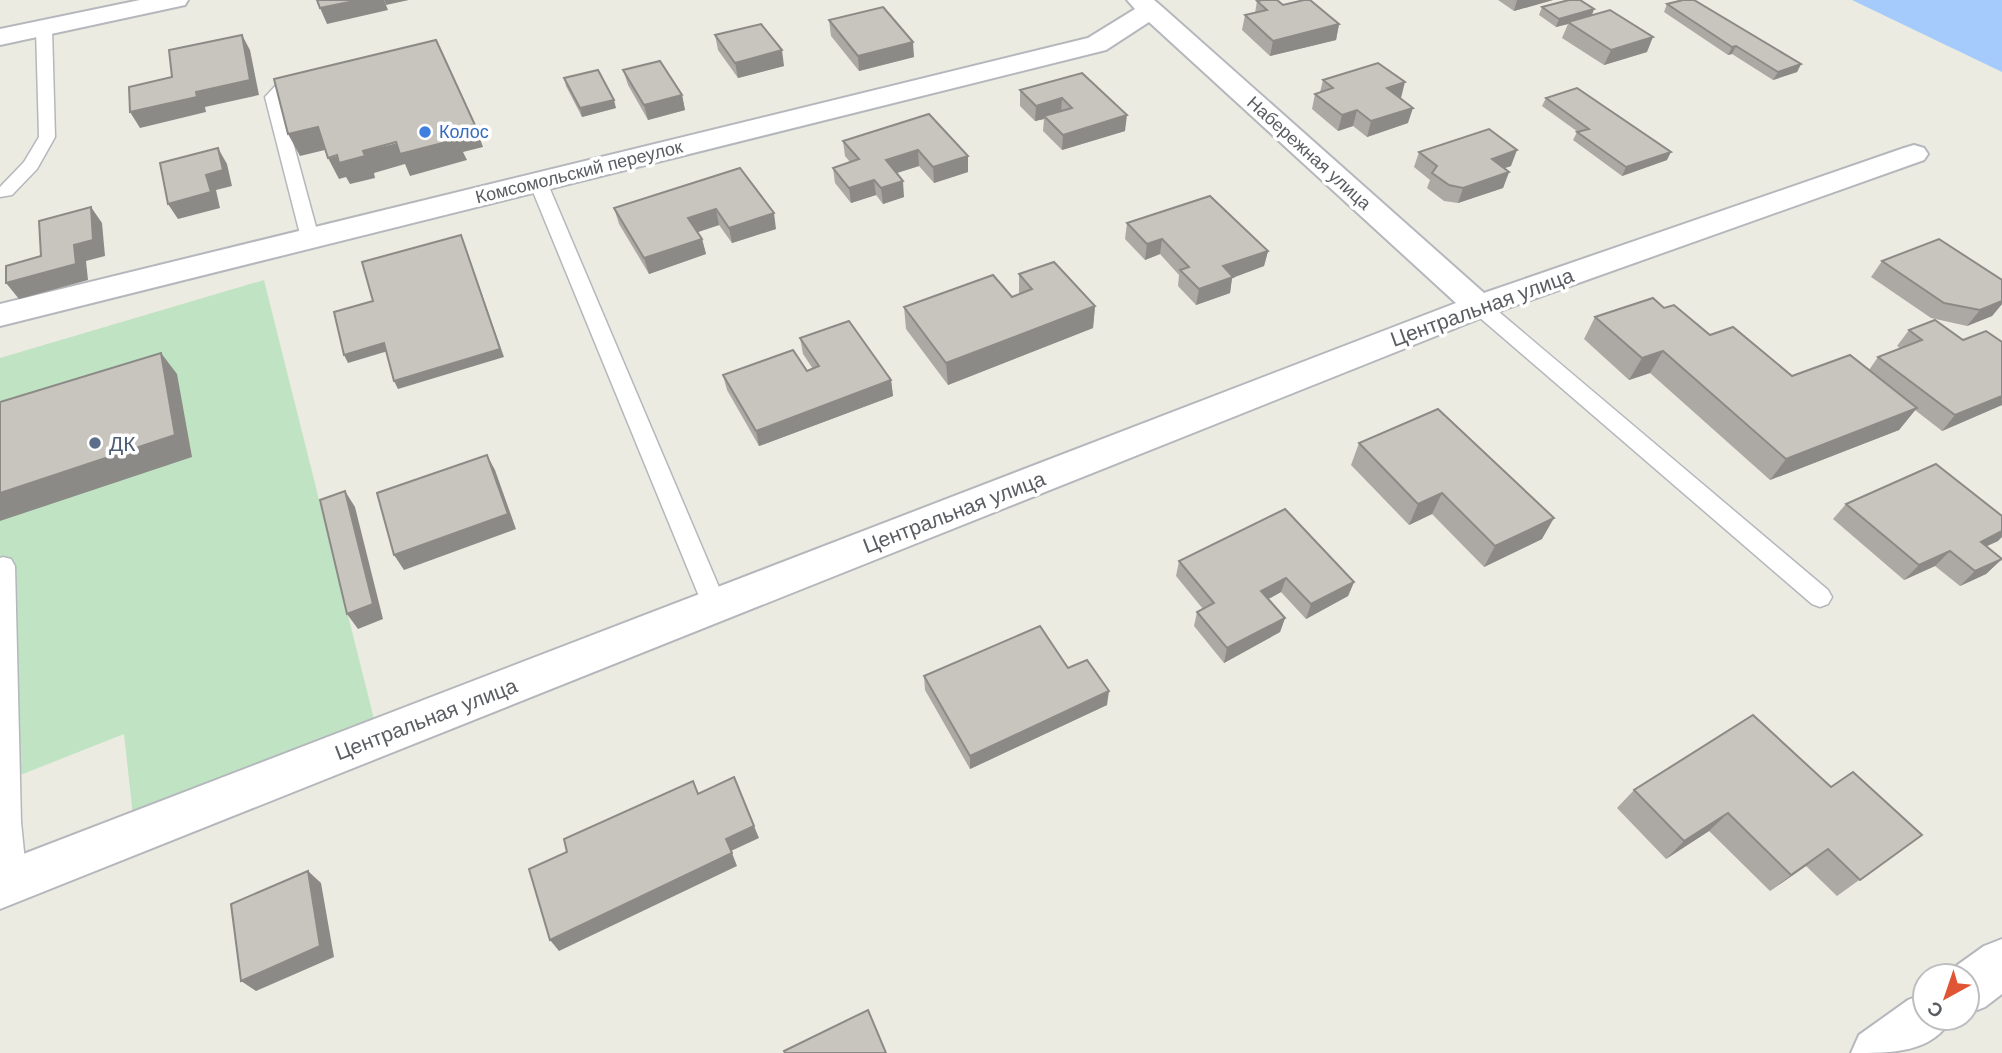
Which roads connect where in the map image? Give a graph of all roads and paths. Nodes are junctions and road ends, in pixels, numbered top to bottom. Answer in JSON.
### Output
{"nodes":[{"id":1,"x":176,"y":0,"type":"edge"},
{"id":2,"x":1145,"y":5,"type":"edge"},
{"id":3,"x":44,"y":28,"type":"junction"},
{"id":4,"x":0,"y":37,"type":"edge"},
{"id":5,"x":324,"y":75,"type":"edge"},
{"id":6,"x":1913,"y":154,"type":"dead end"},
{"id":7,"x":538,"y":182,"type":"junction"},
{"id":8,"x":0,"y":192,"type":"edge"},
{"id":9,"x":310,"y":238,"type":"junction"},
{"id":10,"x":1479,"y":306,"type":"junction"},
{"id":11,"x":0,"y":315,"type":"edge"},
{"id":12,"x":3,"y":566,"type":"dead end"},
{"id":13,"x":1820,"y":597,"type":"dead end"},
{"id":14,"x":715,"y":606,"type":"junction"},
{"id":15,"x":7,"y":884,"type":"edge"},
{"id":16,"x":2002,"y":964,"type":"edge"},
{"id":17,"x":1981,"y":979,"type":"edge"},
{"id":18,"x":1911,"y":1029,"type":"edge"},
{"id":19,"x":1877,"y":1053,"type":"edge"}],
"edges":[{"from":1,"to":3,"type":"street"},
{"from":2,"to":7,"type":"street","name":"Комсомольский переулок"},
{"from":2,"to":10,"type":"street","name":"Набережная улица"},
{"from":3,"to":4,"type":"street"},
{"from":3,"to":8,"type":"lane"},
{"from":5,"to":9,"type":"lane"},
{"from":6,"to":10,"type":"street","name":"Центральная улица"},
{"from":7,"to":9,"type":"street","name":"Комсомольский переулок"},
{"from":7,"to":14,"type":"lane"},
{"from":9,"to":11,"type":"street","name":"Комсомольский переулок"},
{"from":10,"to":13,"type":"lane"},
{"from":10,"to":14,"type":"street","name":"Центральная улица"},
{"from":12,"to":15,"type":"lane"},
{"from":14,"to":15,"type":"street","name":"Центральная улица"},
{"from":16,"to":17,"type":"street"},
{"from":18,"to":19,"type":"street"}]}
